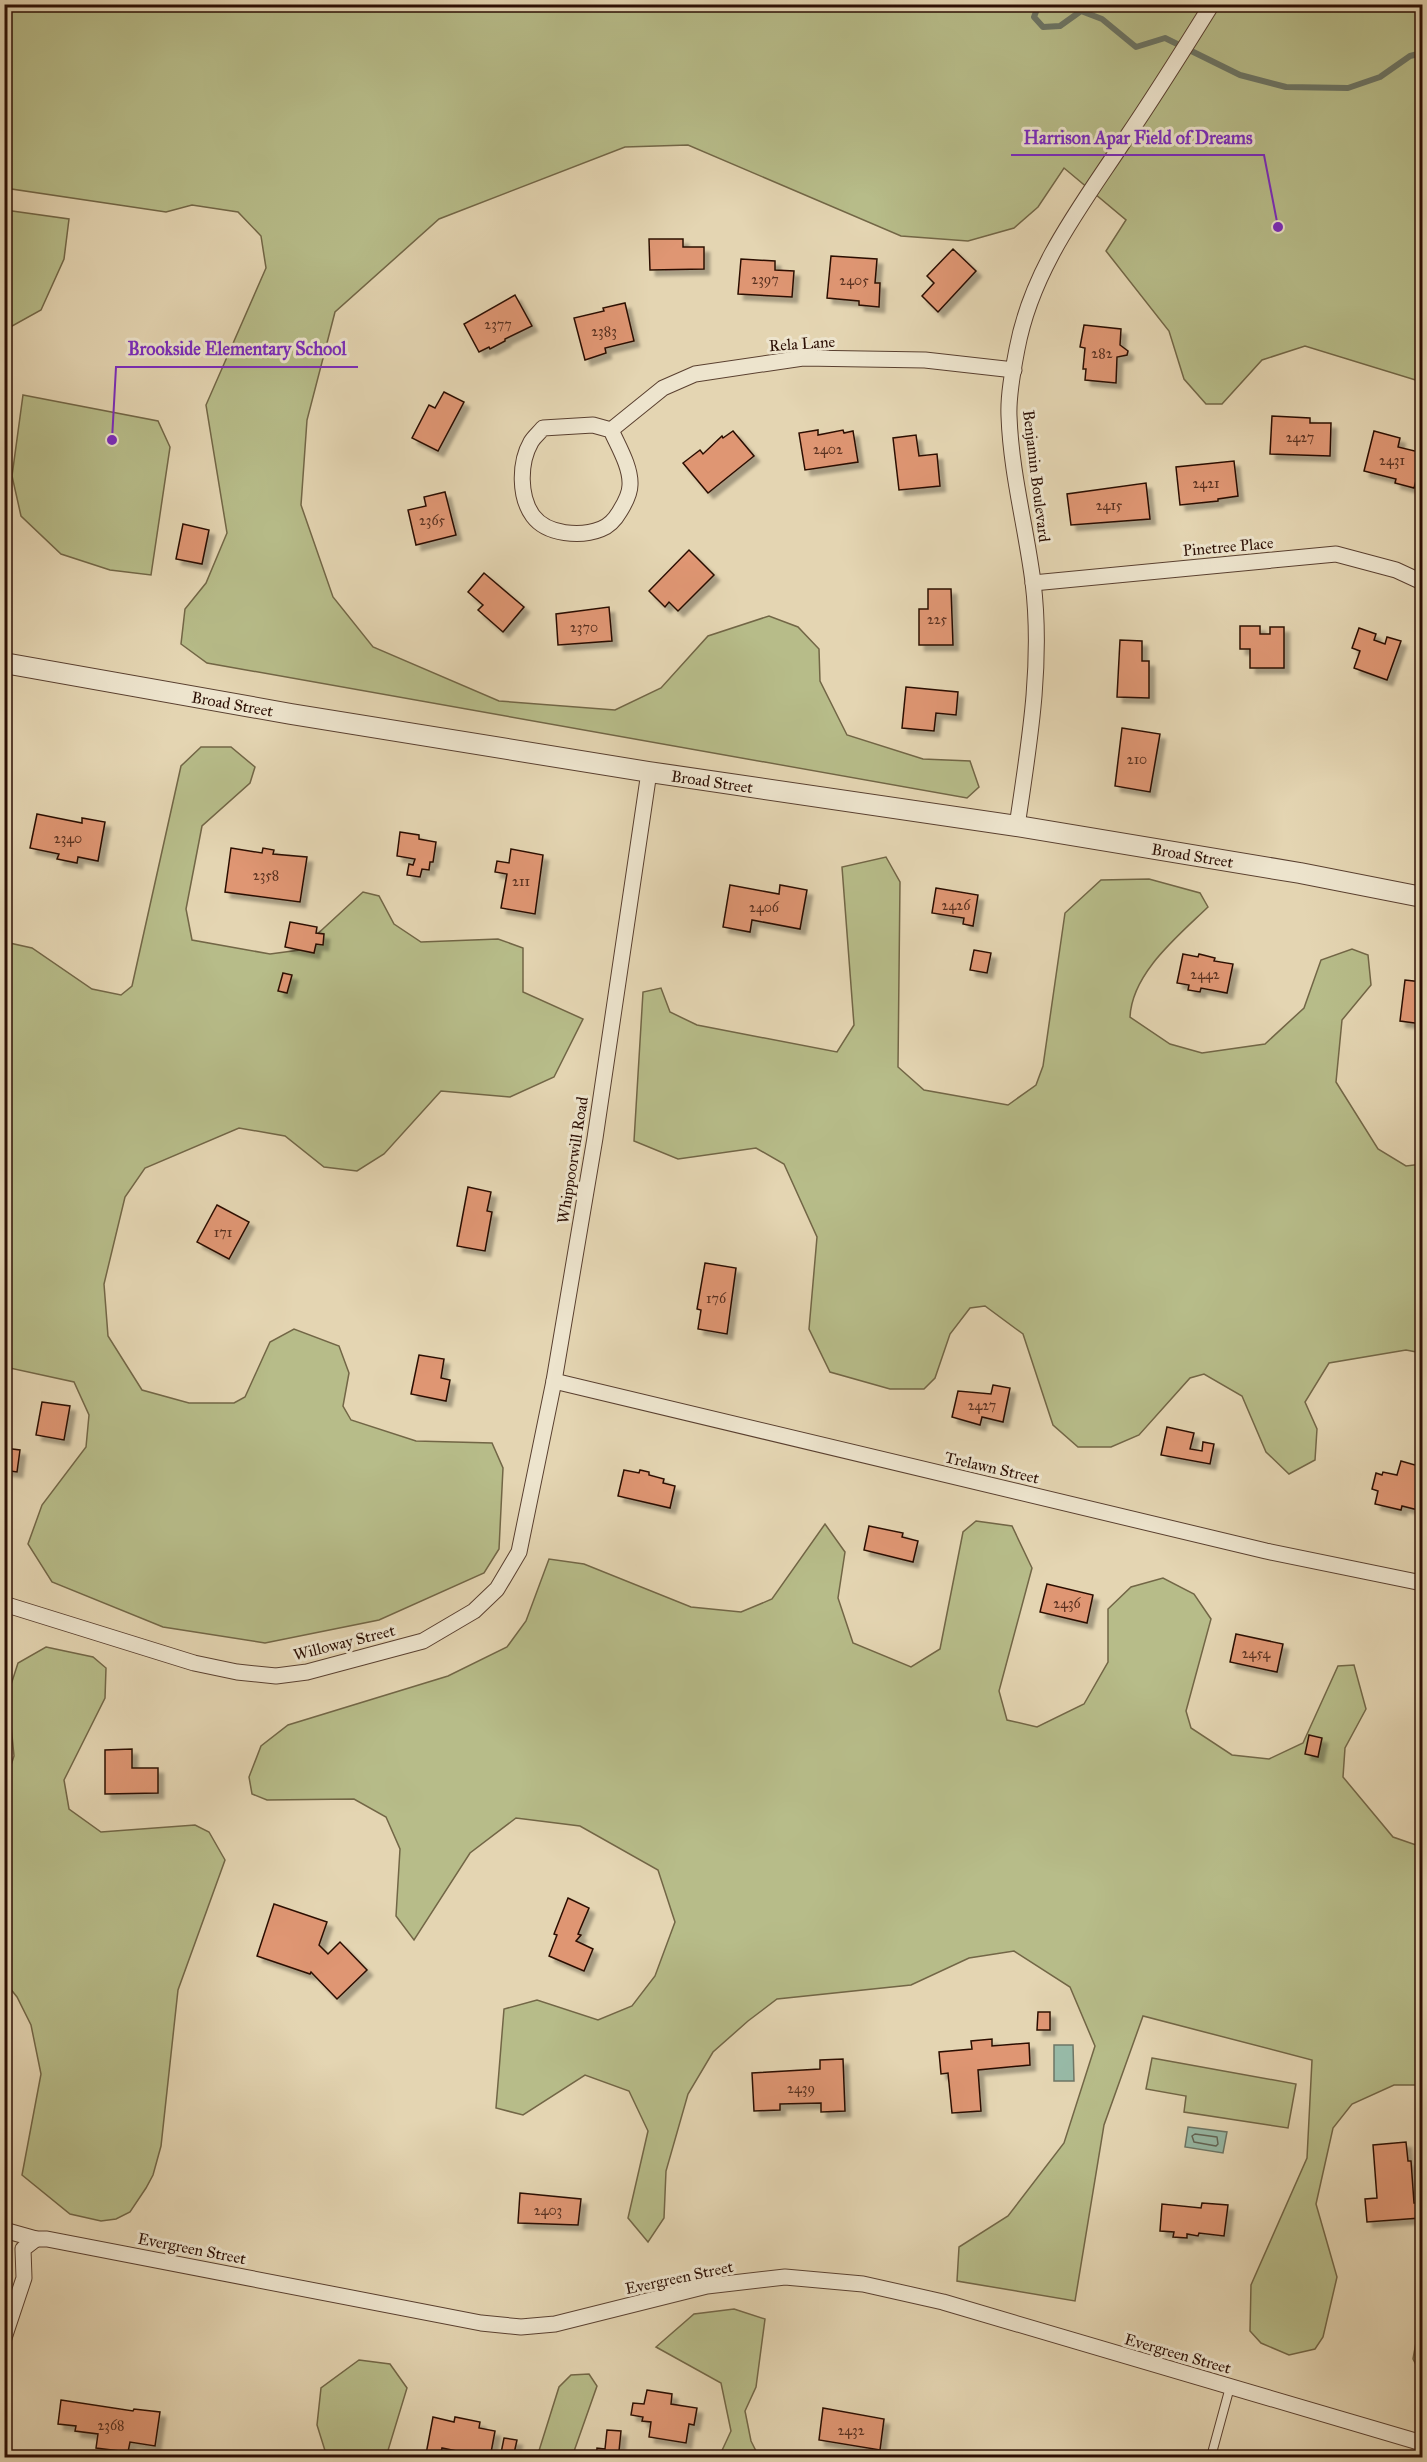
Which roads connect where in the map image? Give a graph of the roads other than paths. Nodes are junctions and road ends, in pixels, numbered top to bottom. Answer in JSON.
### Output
{"nodes":[{"id":1,"x":1209,"y":10,"type":"edge"},
{"id":2,"x":1014,"y":370,"type":"junction"},
{"id":3,"x":611,"y":430,"type":"junction"},
{"id":4,"x":1422,"y":582,"type":"edge"},
{"id":5,"x":1033,"y":583,"type":"junction"},
{"id":6,"x":4,"y":663,"type":"edge"},
{"id":7,"x":649,"y":772,"type":"junction"},
{"id":8,"x":1017,"y":825,"type":"junction"},
{"id":9,"x":1422,"y":897,"type":"edge"},
{"id":10,"x":554,"y":1381,"type":"junction"},
{"id":11,"x":519,"y":1552,"type":"joint"},
{"id":12,"x":1422,"y":1583,"type":"edge"},
{"id":13,"x":4,"y":1604,"type":"edge"},
{"id":14,"x":4,"y":2230,"type":"edge"},
{"id":15,"x":36,"y":2239,"type":"junction"},
{"id":16,"x":4,"y":2338,"type":"edge"},
{"id":17,"x":1230,"y":2387,"type":"junction"},
{"id":18,"x":1422,"y":2443,"type":"edge"},
{"id":19,"x":1205,"y":2457,"type":"edge"}],
"edges":[{"from":1,"to":2,"type":"street","name":"Benjamin Boulevard"},
{"from":2,"to":3,"type":"street","name":"Rela Lane"},
{"from":2,"to":5,"type":"street","name":"Benjamin Boulevard"},
{"from":3,"to":3,"type":"street"},
{"from":4,"to":5,"type":"street","name":"Pinetree Place"},
{"from":5,"to":8,"type":"street","name":"Benjamin Boulevard"},
{"from":6,"to":7,"type":"street","name":"Broad Street"},
{"from":7,"to":8,"type":"street","name":"Broad Street"},
{"from":7,"to":10,"type":"street","name":"Whippoorwill Road"},
{"from":8,"to":9,"type":"street","name":"Broad Street"},
{"from":10,"to":11,"type":"street","name":"Whippoorwill Road"},
{"from":10,"to":12,"type":"street","name":"Trelawn Street"},
{"from":11,"to":13,"type":"street","name":"Willoway Street"},
{"from":14,"to":15,"type":"street","name":"Evergreen Street"},
{"from":15,"to":16,"type":"street"},
{"from":15,"to":17,"type":"street","name":"Evergreen Street"},
{"from":17,"to":18,"type":"street","name":"Evergreen Street"},
{"from":17,"to":19,"type":"lane"}]}
